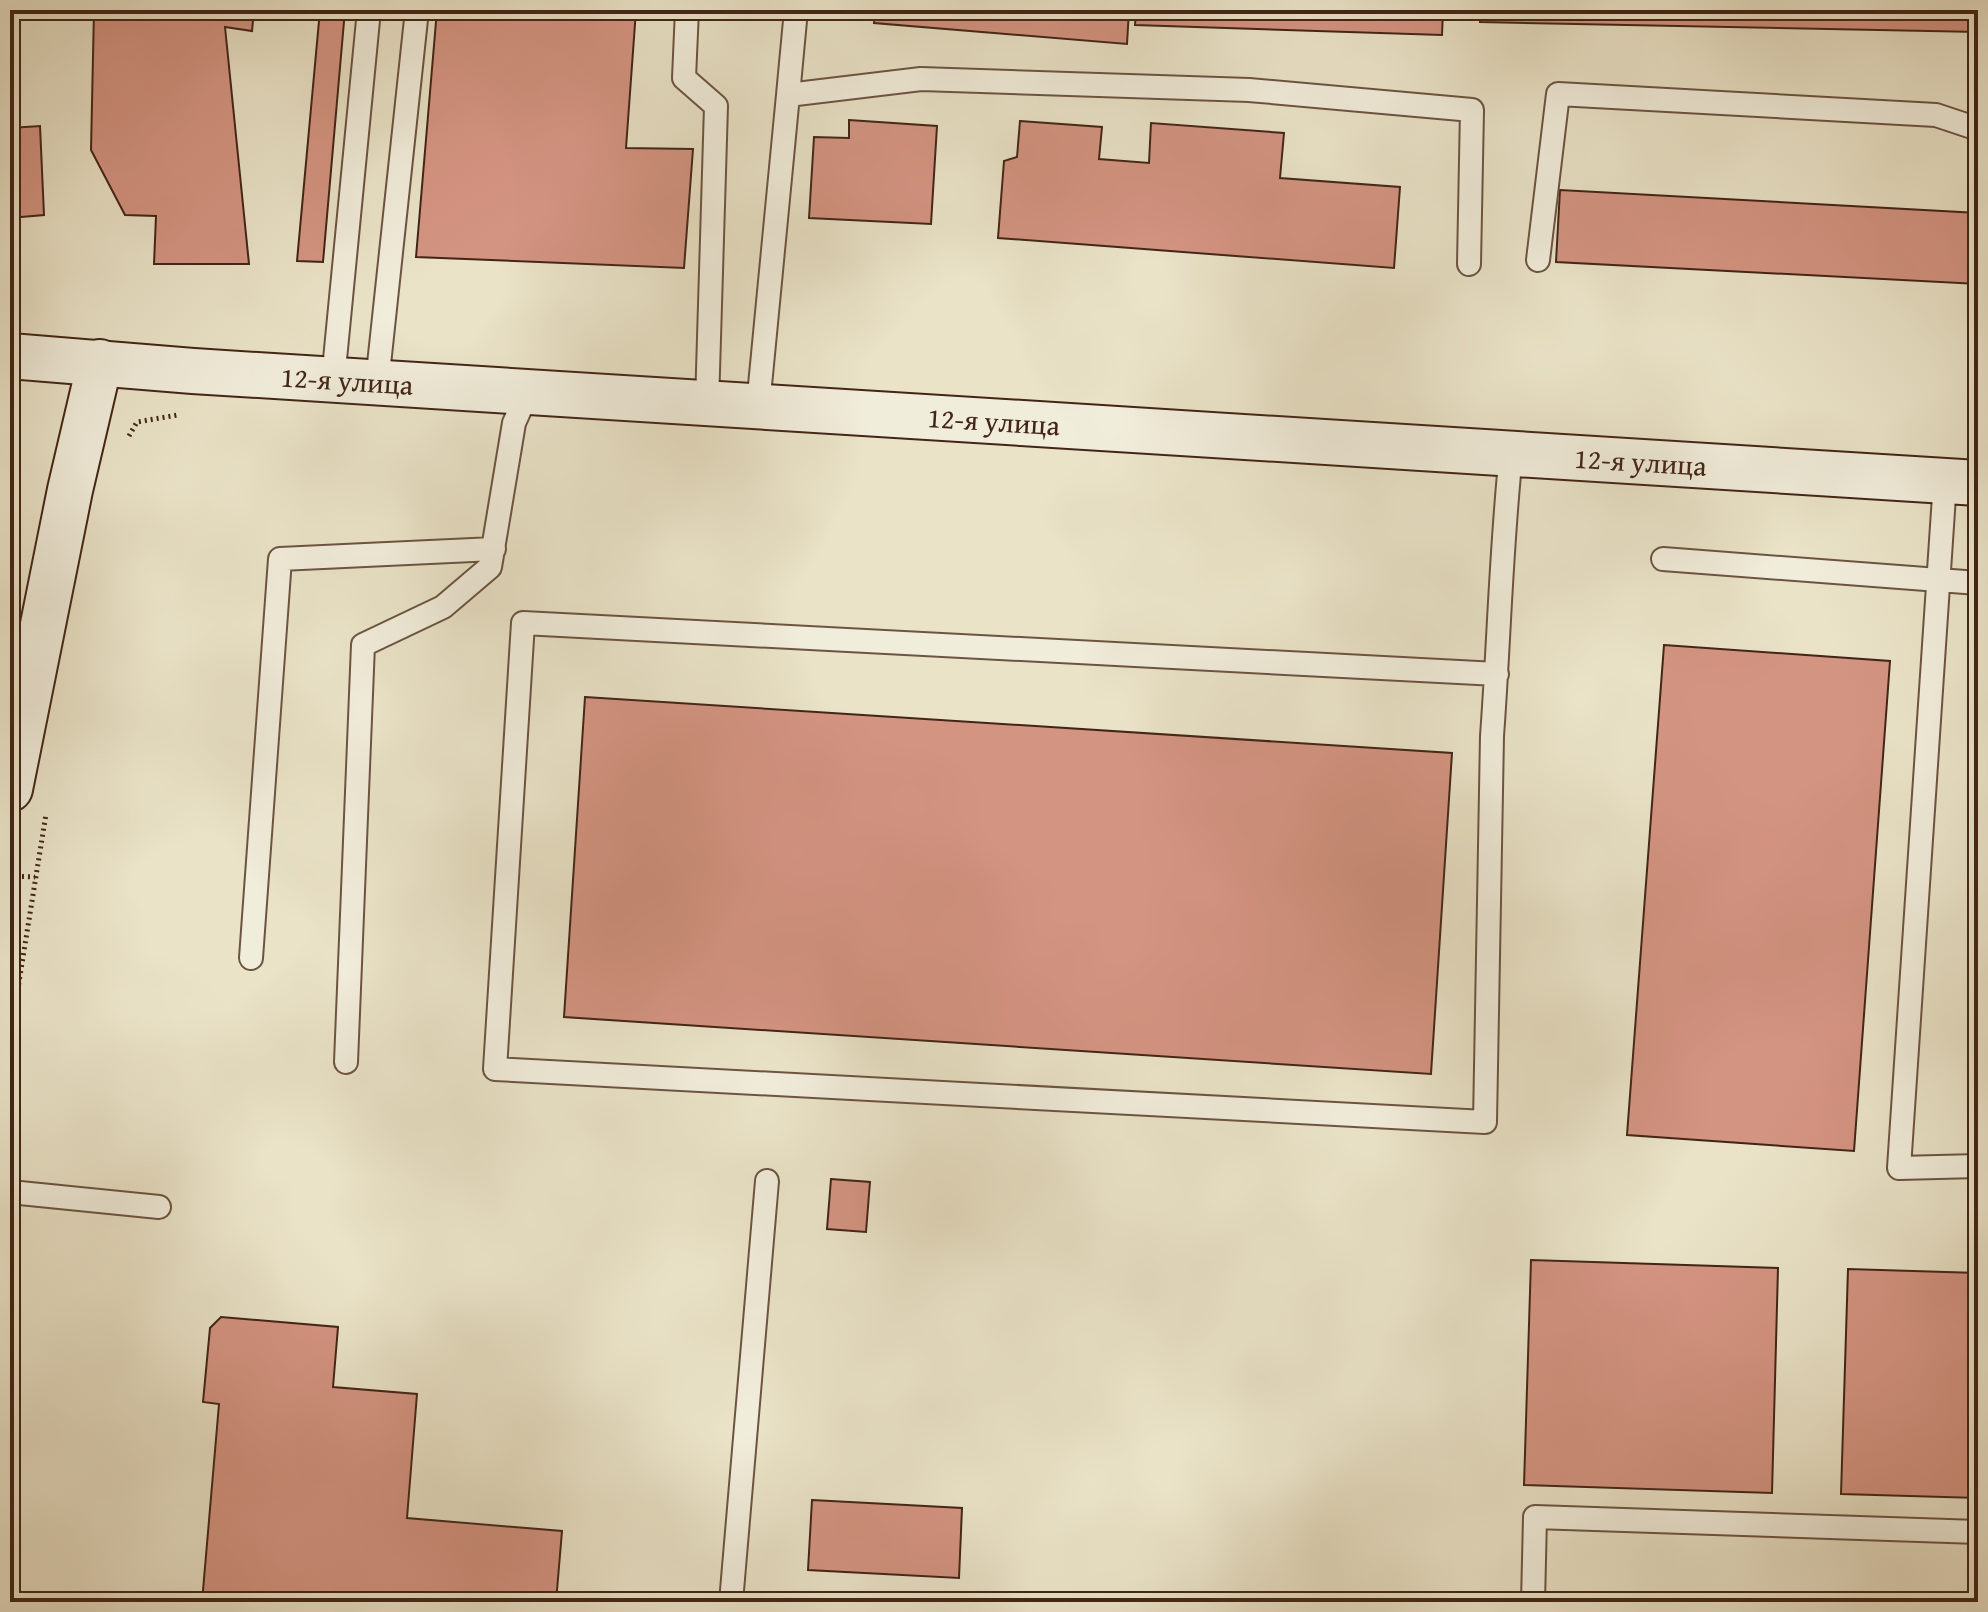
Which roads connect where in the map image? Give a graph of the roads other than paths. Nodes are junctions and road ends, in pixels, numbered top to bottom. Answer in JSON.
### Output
{"nodes":[{"id":1,"x":369,"y":10,"type":"edge"},
{"id":2,"x":417,"y":10,"type":"edge"},
{"id":3,"x":687,"y":10,"type":"edge"},
{"id":4,"x":796,"y":10,"type":"edge"},
{"id":5,"x":788,"y":95,"type":"junction"},
{"id":6,"x":1978,"y":129,"type":"edge"},
{"id":7,"x":1538,"y":260,"type":"dead end"},
{"id":8,"x":1469,"y":264,"type":"dead end"},
{"id":9,"x":10,"y":356,"type":"edge"},
{"id":10,"x":100,"y":362,"type":"junction"},
{"id":11,"x":333,"y":380,"type":"junction"},
{"id":12,"x":377,"y":383,"type":"junction"},
{"id":13,"x":528,"y":392,"type":"junction"},
{"id":14,"x":707,"y":404,"type":"junction"},
{"id":15,"x":758,"y":406,"type":"junction"},
{"id":16,"x":1511,"y":454,"type":"junction"},
{"id":17,"x":1961,"y":482,"type":"edge"},
{"id":18,"x":494,"y":549,"type":"junction"},
{"id":19,"x":1663,"y":559,"type":"dead end"},
{"id":20,"x":1937,"y":580,"type":"junction"},
{"id":21,"x":1978,"y":583,"type":"edge"},
{"id":22,"x":1497,"y":674,"type":"junction"},
{"id":23,"x":10,"y":789,"type":"edge"},
{"id":24,"x":251,"y":958,"type":"dead end"},
{"id":25,"x":346,"y":1062,"type":"dead end"},
{"id":26,"x":1978,"y":1166,"type":"edge"},
{"id":27,"x":767,"y":1181,"type":"dead end"},
{"id":28,"x":10,"y":1192,"type":"edge"},
{"id":29,"x":159,"y":1207,"type":"dead end"},
{"id":30,"x":1978,"y":1532,"type":"edge"},
{"id":31,"x":731,"y":1602,"type":"edge"},
{"id":32,"x":1533,"y":1602,"type":"edge"}],
"edges":[{"from":1,"to":11,"type":"lane"},
{"from":2,"to":12,"type":"lane"},
{"from":3,"to":14,"type":"lane"},
{"from":4,"to":5,"type":"lane"},
{"from":5,"to":8,"type":"lane"},
{"from":5,"to":15,"type":"lane"},
{"from":6,"to":7,"type":"lane"},
{"from":9,"to":10,"type":"main road","name":"12-я улица"},
{"from":10,"to":11,"type":"main road","name":"12-я улица"},
{"from":10,"to":23,"type":"main road"},
{"from":11,"to":12,"type":"main road","name":"12-я улица"},
{"from":12,"to":13,"type":"main road","name":"12-я улица"},
{"from":13,"to":14,"type":"main road","name":"12-я улица"},
{"from":13,"to":18,"type":"lane"},
{"from":14,"to":15,"type":"main road","name":"12-я улица"},
{"from":15,"to":16,"type":"main road","name":"12-я улица"},
{"from":16,"to":17,"type":"main road","name":"12-я улица"},
{"from":16,"to":22,"type":"lane"},
{"from":17,"to":20,"type":"lane"},
{"from":18,"to":24,"type":"lane"},
{"from":18,"to":25,"type":"lane"},
{"from":19,"to":20,"type":"lane"},
{"from":20,"to":21,"type":"lane"},
{"from":20,"to":26,"type":"lane"},
{"from":22,"to":22,"type":"lane"},
{"from":27,"to":31,"type":"lane"},
{"from":28,"to":29,"type":"lane"},
{"from":30,"to":32,"type":"lane"}]}
